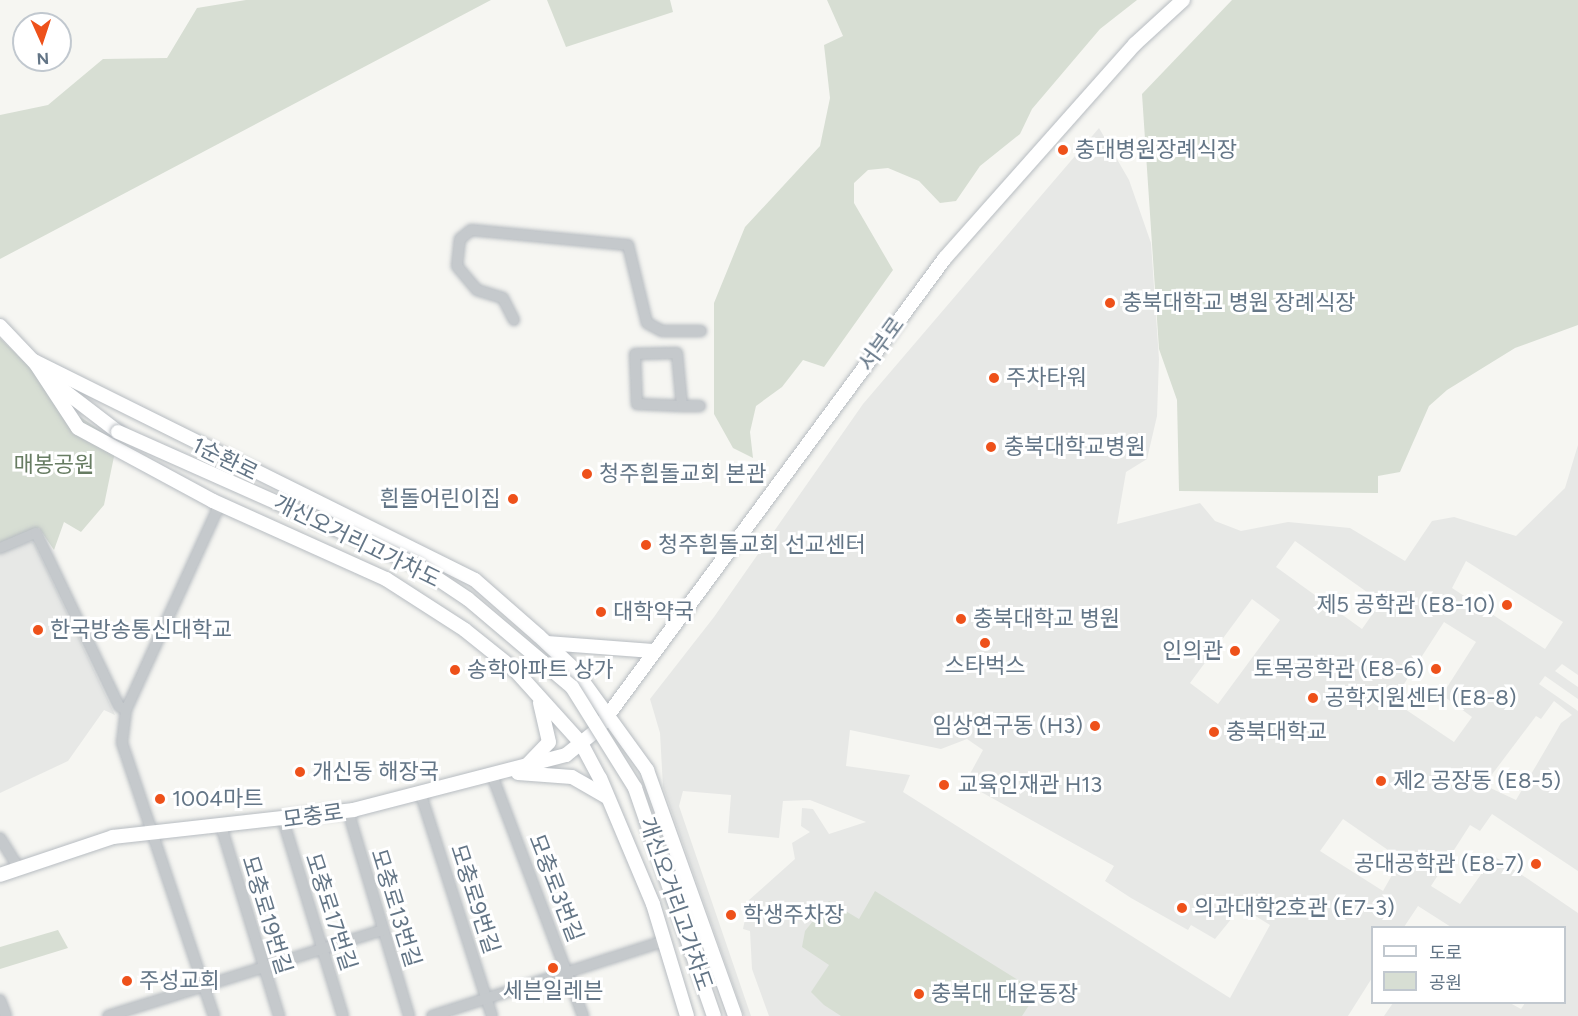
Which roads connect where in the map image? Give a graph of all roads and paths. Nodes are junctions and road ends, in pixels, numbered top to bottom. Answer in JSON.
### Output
{"nodes":[{"id":1,"x":1183,"y":0,"type":"edge"},
{"id":2,"x":514,"y":320,"type":"dead end"},
{"id":3,"x":0,"y":326,"type":"edge"},
{"id":4,"x":701,"y":331,"type":"dead end"},
{"id":5,"x":34,"y":362,"type":"junction"},
{"id":6,"x":682,"y":406,"type":"junction"},
{"id":7,"x":700,"y":406,"type":"dead end"},
{"id":8,"x":118,"y":432,"type":"joint"},
{"id":9,"x":220,"y":504,"type":"junction"},
{"id":10,"x":0,"y":548,"type":"edge"},
{"id":11,"x":547,"y":643,"type":"junction"},
{"id":12,"x":652,"y":651,"type":"junction"},
{"id":13,"x":536,"y":693,"type":"junction"},
{"id":14,"x":126,"y":710,"type":"junction"},
{"id":15,"x":608,"y":714,"type":"junction"},
{"id":16,"x":581,"y":742,"type":"junction"},
{"id":17,"x":525,"y":766,"type":"junction"},
{"id":18,"x":492,"y":775,"type":"junction"},
{"id":19,"x":421,"y":795,"type":"junction"},
{"id":20,"x":610,"y":799,"type":"junction"},
{"id":21,"x":348,"y":811,"type":"junction"},
{"id":22,"x":283,"y":820,"type":"junction"},
{"id":23,"x":221,"y":826,"type":"junction"},
{"id":24,"x":153,"y":830,"type":"junction"},
{"id":25,"x":0,"y":838,"type":"edge"},
{"id":26,"x":19,"y":868,"type":"junction"},
{"id":27,"x":0,"y":875,"type":"edge"},
{"id":28,"x":382,"y":930,"type":"junction"},
{"id":29,"x":664,"y":941,"type":"junction"},
{"id":30,"x":323,"y":948,"type":"junction"},
{"id":31,"x":262,"y":967,"type":"junction"},
{"id":32,"x":569,"y":975,"type":"junction"},
{"id":33,"x":204,"y":985,"type":"junction"},
{"id":34,"x":0,"y":1000,"type":"edge"},
{"id":35,"x":487,"y":1000,"type":"junction"},
{"id":36,"x":6,"y":1016,"type":"edge"},
{"id":37,"x":108,"y":1016,"type":"edge"},
{"id":38,"x":214,"y":1016,"type":"edge"},
{"id":39,"x":279,"y":1016,"type":"edge"},
{"id":40,"x":343,"y":1016,"type":"edge"},
{"id":41,"x":409,"y":1016,"type":"edge"},
{"id":42,"x":432,"y":1016,"type":"edge"},
{"id":43,"x":492,"y":1016,"type":"edge"},
{"id":44,"x":583,"y":1016,"type":"edge"},
{"id":45,"x":687,"y":1016,"type":"edge"},
{"id":46,"x":714,"y":1016,"type":"edge"},
{"id":47,"x":735,"y":1016,"type":"edge"}],
"edges":[{"from":1,"to":12,"type":"main road","name":"서부로"},
{"from":2,"to":4,"type":"street"},
{"from":3,"to":5,"type":"main road","name":"1순환로"},
{"from":5,"to":8,"type":"main road","name":"1순환로"},
{"from":5,"to":9,"type":"main road"},
{"from":5,"to":11,"type":"main road","name":"1순환로"},
{"from":6,"to":6,"type":"street"},
{"from":6,"to":7,"type":"street"},
{"from":8,"to":46,"type":"main road","name":"개신오거리고가차도","bridge":true},
{"from":9,"to":13,"type":"main road"},
{"from":9,"to":14,"type":"street"},
{"from":10,"to":14,"type":"street"},
{"from":11,"to":12,"type":"main road"},
{"from":11,"to":15,"type":"main road","name":"1순환로"},
{"from":12,"to":15,"type":"main road","name":"서부로"},
{"from":13,"to":16,"type":"main road"},
{"from":13,"to":17,"type":"main road"},
{"from":14,"to":24,"type":"street"},
{"from":15,"to":16,"type":"main road","name":"모충로"},
{"from":15,"to":47,"type":"main road","name":"1순환로"},
{"from":16,"to":17,"type":"main road","name":"모충로"},
{"from":16,"to":20,"type":"main road"},
{"from":17,"to":18,"type":"main road","name":"모충로"},
{"from":18,"to":19,"type":"main road","name":"모충로"},
{"from":18,"to":20,"type":"main road"},
{"from":18,"to":32,"type":"street","name":"모충로3번길"},
{"from":19,"to":21,"type":"main road","name":"모충로"},
{"from":19,"to":35,"type":"street","name":"모충로9번길"},
{"from":20,"to":29,"type":"main road"},
{"from":21,"to":22,"type":"main road","name":"모충로"},
{"from":21,"to":28,"type":"street","name":"모충로13번길"},
{"from":22,"to":23,"type":"main road","name":"모충로"},
{"from":22,"to":30,"type":"street","name":"모충로17번길"},
{"from":23,"to":24,"type":"main road","name":"모충로"},
{"from":23,"to":31,"type":"street","name":"모충로19번길"},
{"from":24,"to":26,"type":"main road","name":"모충로"},
{"from":24,"to":33,"type":"street"},
{"from":25,"to":26,"type":"street"},
{"from":26,"to":27,"type":"main road","name":"모충로"},
{"from":28,"to":30,"type":"street"},
{"from":28,"to":41,"type":"street","name":"모충로13번길"},
{"from":29,"to":32,"type":"street"},
{"from":29,"to":45,"type":"main road"},
{"from":30,"to":31,"type":"street"},
{"from":30,"to":40,"type":"street","name":"모충로17번길"},
{"from":31,"to":33,"type":"street"},
{"from":31,"to":39,"type":"street","name":"모충로19번길"},
{"from":32,"to":35,"type":"street"},
{"from":32,"to":44,"type":"street","name":"모충로3번길"},
{"from":33,"to":37,"type":"street"},
{"from":33,"to":38,"type":"street"},
{"from":34,"to":36,"type":"street"},
{"from":35,"to":42,"type":"street"},
{"from":35,"to":43,"type":"street","name":"모충로9번길"}]}
